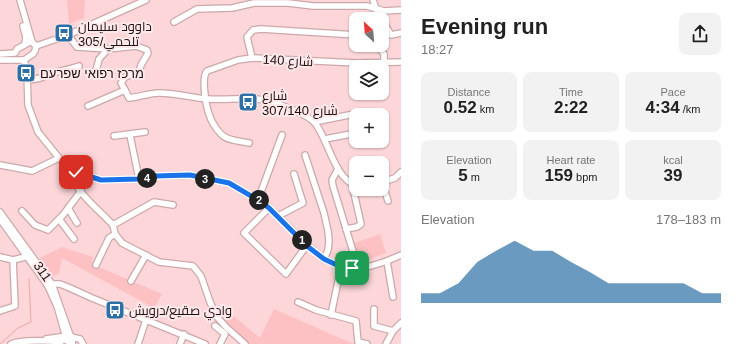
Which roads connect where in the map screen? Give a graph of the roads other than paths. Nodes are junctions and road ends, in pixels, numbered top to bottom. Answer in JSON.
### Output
{"nodes":[{"id":1,"x":19,"y":0,"type":"edge"},
{"id":2,"x":146,"y":0,"type":"edge"},
{"id":3,"x":374,"y":0,"type":"edge"},
{"id":4,"x":376,"y":9,"type":"junction"},
{"id":5,"x":401,"y":10,"type":"edge"},
{"id":6,"x":174,"y":22,"type":"dead end"},
{"id":7,"x":401,"y":33,"type":"edge"},
{"id":8,"x":68,"y":35,"type":"junction"},
{"id":9,"x":349,"y":35,"type":"edge"},
{"id":10,"x":25,"y":44,"type":"junction"},
{"id":11,"x":34,"y":44,"type":"junction"},
{"id":12,"x":108,"y":49,"type":"junction"},
{"id":13,"x":14,"y":53,"type":"junction"},
{"id":14,"x":0,"y":54,"type":"edge"},
{"id":15,"x":252,"y":58,"type":"junction"},
{"id":16,"x":17,"y":59,"type":"junction"},
{"id":17,"x":0,"y":60,"type":"edge"},
{"id":18,"x":24,"y":60,"type":"junction"},
{"id":19,"x":401,"y":62,"type":"edge"},
{"id":20,"x":349,"y":63,"type":"edge"},
{"id":21,"x":389,"y":63,"type":"edge"},
{"id":22,"x":78,"y":66,"type":"dead end"},
{"id":23,"x":95,"y":75,"type":"dead end"},
{"id":24,"x":28,"y":79,"type":"junction"},
{"id":25,"x":125,"y":90,"type":"junction"},
{"id":26,"x":207,"y":99,"type":"junction"},
{"id":27,"x":88,"y":106,"type":"dead end"},
{"id":28,"x":349,"y":115,"type":"edge"},
{"id":29,"x":314,"y":122,"type":"junction"},
{"id":30,"x":145,"y":132,"type":"dead end"},
{"id":31,"x":130,"y":134,"type":"junction"},
{"id":32,"x":349,"y":134,"type":"edge"},
{"id":33,"x":282,"y":135,"type":"dead end"},
{"id":34,"x":114,"y":136,"type":"dead end"},
{"id":35,"x":325,"y":139,"type":"junction"},
{"id":36,"x":249,"y":143,"type":"dead end"},
{"id":37,"x":306,"y":155,"type":"dead end"},
{"id":38,"x":59,"y":158,"type":"junction"},
{"id":39,"x":68,"y":164,"type":"junction"},
{"id":40,"x":0,"y":165,"type":"edge"},
{"id":41,"x":338,"y":169,"type":"junction"},
{"id":42,"x":401,"y":172,"type":"edge"},
{"id":43,"x":294,"y":174,"type":"dead end"},
{"id":44,"x":139,"y":179,"type":"junction"},
{"id":45,"x":349,"y":180,"type":"edge"},
{"id":46,"x":80,"y":191,"type":"junction"},
{"id":47,"x":356,"y":196,"type":"edge"},
{"id":48,"x":258,"y":200,"type":"junction"},
{"id":49,"x":388,"y":201,"type":"dead end"},
{"id":50,"x":173,"y":205,"type":"dead end"},
{"id":51,"x":68,"y":208,"type":"junction"},
{"id":52,"x":269,"y":208,"type":"junction"},
{"id":53,"x":0,"y":212,"type":"edge"},
{"id":54,"x":22,"y":212,"type":"dead end"},
{"id":55,"x":278,"y":216,"type":"junction"},
{"id":56,"x":0,"y":219,"type":"edge"},
{"id":57,"x":59,"y":219,"type":"junction"},
{"id":58,"x":77,"y":223,"type":"dead end"},
{"id":59,"x":114,"y":225,"type":"junction"},
{"id":60,"x":346,"y":230,"type":"junction"},
{"id":61,"x":115,"y":234,"type":"junction"},
{"id":62,"x":74,"y":239,"type":"dead end"},
{"id":63,"x":307,"y":246,"type":"junction"},
{"id":64,"x":146,"y":255,"type":"junction"},
{"id":65,"x":401,"y":255,"type":"edge"},
{"id":66,"x":29,"y":256,"type":"junction"},
{"id":67,"x":0,"y":257,"type":"edge"},
{"id":68,"x":324,"y":259,"type":"junction"},
{"id":69,"x":12,"y":260,"type":"junction"},
{"id":70,"x":387,"y":261,"type":"junction"},
{"id":71,"x":96,"y":265,"type":"dead end"},
{"id":72,"x":341,"y":267,"type":"junction"},
{"id":73,"x":358,"y":268,"type":"junction"},
{"id":74,"x":131,"y":281,"type":"dead end"},
{"id":75,"x":50,"y":285,"type":"junction"},
{"id":76,"x":393,"y":297,"type":"dead end"},
{"id":77,"x":298,"y":302,"type":"dead end"},
{"id":78,"x":374,"y":309,"type":"dead end"},
{"id":79,"x":0,"y":311,"type":"edge"},
{"id":80,"x":331,"y":315,"type":"junction"},
{"id":81,"x":146,"y":320,"type":"junction"},
{"id":82,"x":401,"y":322,"type":"edge"},
{"id":83,"x":62,"y":325,"type":"junction"},
{"id":84,"x":215,"y":326,"type":"dead end"},
{"id":85,"x":393,"y":330,"type":"junction"},
{"id":86,"x":184,"y":334,"type":"junction"},
{"id":87,"x":69,"y":340,"type":"edge"},
{"id":88,"x":55,"y":341,"type":"edge"},
{"id":89,"x":11,"y":344,"type":"edge"},
{"id":90,"x":83,"y":344,"type":"edge"},
{"id":91,"x":135,"y":344,"type":"edge"},
{"id":92,"x":180,"y":344,"type":"edge"},
{"id":93,"x":205,"y":344,"type":"edge"},
{"id":94,"x":220,"y":344,"type":"edge"},
{"id":95,"x":246,"y":344,"type":"edge"},
{"id":96,"x":367,"y":344,"type":"edge"},
{"id":97,"x":386,"y":344,"type":"edge"}],
"edges":[{"from":1,"to":10,"type":"street"},
{"from":1,"to":11,"type":"street"},
{"from":2,"to":8,"type":"street"},
{"from":3,"to":4,"type":"street"},
{"from":4,"to":5,"type":"street"},
{"from":4,"to":6,"type":"street"},
{"from":4,"to":7,"type":"street"},
{"from":8,"to":11,"type":"street"},
{"from":8,"to":12,"type":"street"},
{"from":9,"to":15,"type":"street"},
{"from":10,"to":11,"type":"street"},
{"from":10,"to":13,"type":"street"},
{"from":11,"to":18,"type":"street"},
{"from":12,"to":23,"type":"street"},
{"from":12,"to":25,"type":"street"},
{"from":13,"to":14,"type":"street"},
{"from":13,"to":16,"type":"street"},
{"from":15,"to":20,"type":"street","name":"شارع 140"},
{"from":15,"to":26,"type":"street","name":"شارع 140"},
{"from":16,"to":17,"type":"street"},
{"from":16,"to":18,"type":"street"},
{"from":18,"to":24,"type":"street"},
{"from":19,"to":21,"type":"street","name":"شارع 140"},
{"from":22,"to":24,"type":"street"},
{"from":24,"to":38,"type":"street"},
{"from":25,"to":26,"type":"street"},
{"from":25,"to":27,"type":"street"},
{"from":26,"to":29,"type":"street"},
{"from":26,"to":36,"type":"street"},
{"from":28,"to":29,"type":"street"},
{"from":29,"to":35,"type":"street"},
{"from":30,"to":31,"type":"street"},
{"from":31,"to":34,"type":"street"},
{"from":31,"to":44,"type":"street"},
{"from":32,"to":35,"type":"street"},
{"from":33,"to":48,"type":"street"},
{"from":35,"to":41,"type":"street"},
{"from":37,"to":68,"type":"street"},
{"from":38,"to":39,"type":"street"},
{"from":38,"to":40,"type":"street"},
{"from":39,"to":44,"type":"street"},
{"from":39,"to":46,"type":"street"},
{"from":41,"to":45,"type":"street"},
{"from":41,"to":60,"type":"street"},
{"from":42,"to":49,"type":"street"},
{"from":43,"to":55,"type":"street"},
{"from":44,"to":48,"type":"street"},
{"from":46,"to":51,"type":"street"},
{"from":46,"to":59,"type":"street"},
{"from":47,"to":60,"type":"street"},
{"from":48,"to":52,"type":"street"},
{"from":50,"to":59,"type":"street"},
{"from":51,"to":57,"type":"street"},
{"from":51,"to":58,"type":"street"},
{"from":52,"to":55,"type":"street"},
{"from":52,"to":63,"type":"street"},
{"from":53,"to":66,"type":"street","name":"311"},
{"from":54,"to":57,"type":"street"},
{"from":55,"to":63,"type":"street"},
{"from":56,"to":66,"type":"street","name":"311"},
{"from":57,"to":62,"type":"street"},
{"from":59,"to":61,"type":"street"},
{"from":60,"to":73,"type":"street"},
{"from":61,"to":64,"type":"street"},
{"from":61,"to":71,"type":"street"},
{"from":63,"to":68,"type":"street"},
{"from":64,"to":74,"type":"street"},
{"from":64,"to":95,"type":"street"},
{"from":65,"to":70,"type":"street"},
{"from":66,"to":69,"type":"street"},
{"from":66,"to":75,"type":"street","name":"311"},
{"from":67,"to":69,"type":"street"},
{"from":68,"to":72,"type":"street"},
{"from":69,"to":79,"type":"street"},
{"from":70,"to":73,"type":"street"},
{"from":70,"to":76,"type":"street"},
{"from":72,"to":73,"type":"street"},
{"from":72,"to":80,"type":"street"},
{"from":75,"to":81,"type":"street"},
{"from":75,"to":83,"type":"street","name":"311"},
{"from":75,"to":87,"type":"street","name":"311"},
{"from":77,"to":80,"type":"street"},
{"from":78,"to":85,"type":"street"},
{"from":80,"to":96,"type":"street"},
{"from":81,"to":86,"type":"street"},
{"from":81,"to":91,"type":"street"},
{"from":82,"to":85,"type":"street"},
{"from":83,"to":87,"type":"street","name":"311"},
{"from":83,"to":88,"type":"street"},
{"from":84,"to":94,"type":"street"},
{"from":85,"to":97,"type":"street"},
{"from":86,"to":92,"type":"street"},
{"from":86,"to":93,"type":"street"},
{"from":87,"to":88,"type":"street"},
{"from":87,"to":90,"type":"street"},
{"from":88,"to":89,"type":"street"}]}
